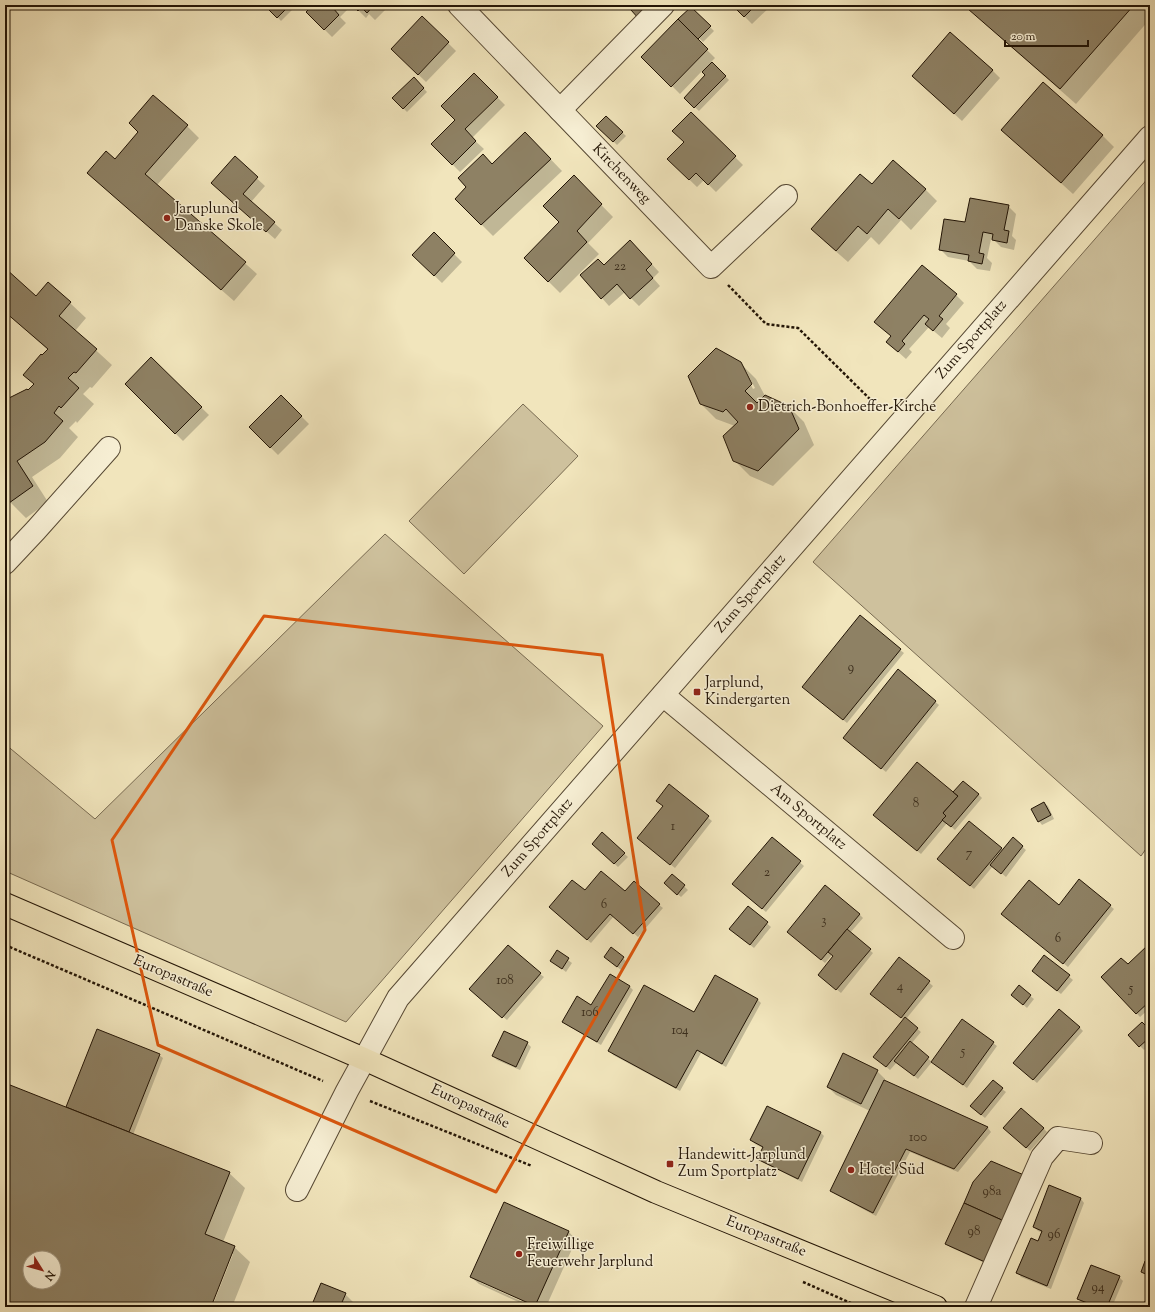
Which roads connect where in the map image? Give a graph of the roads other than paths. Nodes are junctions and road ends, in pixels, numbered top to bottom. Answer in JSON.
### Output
{"nodes":[{"id":1,"x":459,"y":5,"type":"edge"},
{"id":2,"x":663,"y":5,"type":"edge"},
{"id":3,"x":560,"y":110,"type":"junction"},
{"id":4,"x":1150,"y":137,"type":"edge"},
{"id":5,"x":786,"y":196,"type":"dead end"},
{"id":6,"x":109,"y":448,"type":"dead end"},
{"id":7,"x":5,"y":563,"type":"edge"},
{"id":8,"x":663,"y":695,"type":"junction"},
{"id":9,"x":5,"y":904,"type":"edge"},
{"id":10,"x":953,"y":938,"type":"dead end"},
{"id":11,"x":364,"y":1059,"type":"junction"},
{"id":12,"x":1091,"y":1143,"type":"dead end"},
{"id":13,"x":297,"y":1190,"type":"dead end"},
{"id":14,"x":936,"y":1307,"type":"edge"},
{"id":15,"x":976,"y":1307,"type":"edge"}],
"edges":[{"from":1,"to":3,"type":"street","name":"Kirchenweg"},
{"from":2,"to":3,"type":"street"},
{"from":3,"to":5,"type":"street","name":"Kirchenweg"},
{"from":4,"to":8,"type":"street","name":"Zum Sportplatz"},
{"from":6,"to":7,"type":"street"},
{"from":8,"to":10,"type":"street","name":"Am Sportplatz"},
{"from":8,"to":11,"type":"street","name":"Zum Sportplatz"},
{"from":9,"to":11,"type":"main road","name":"Europastraße"},
{"from":11,"to":13,"type":"street","name":"Zum Sportplatz"},
{"from":11,"to":14,"type":"main road","name":"Europastraße"},
{"from":12,"to":15,"type":"street"}]}
